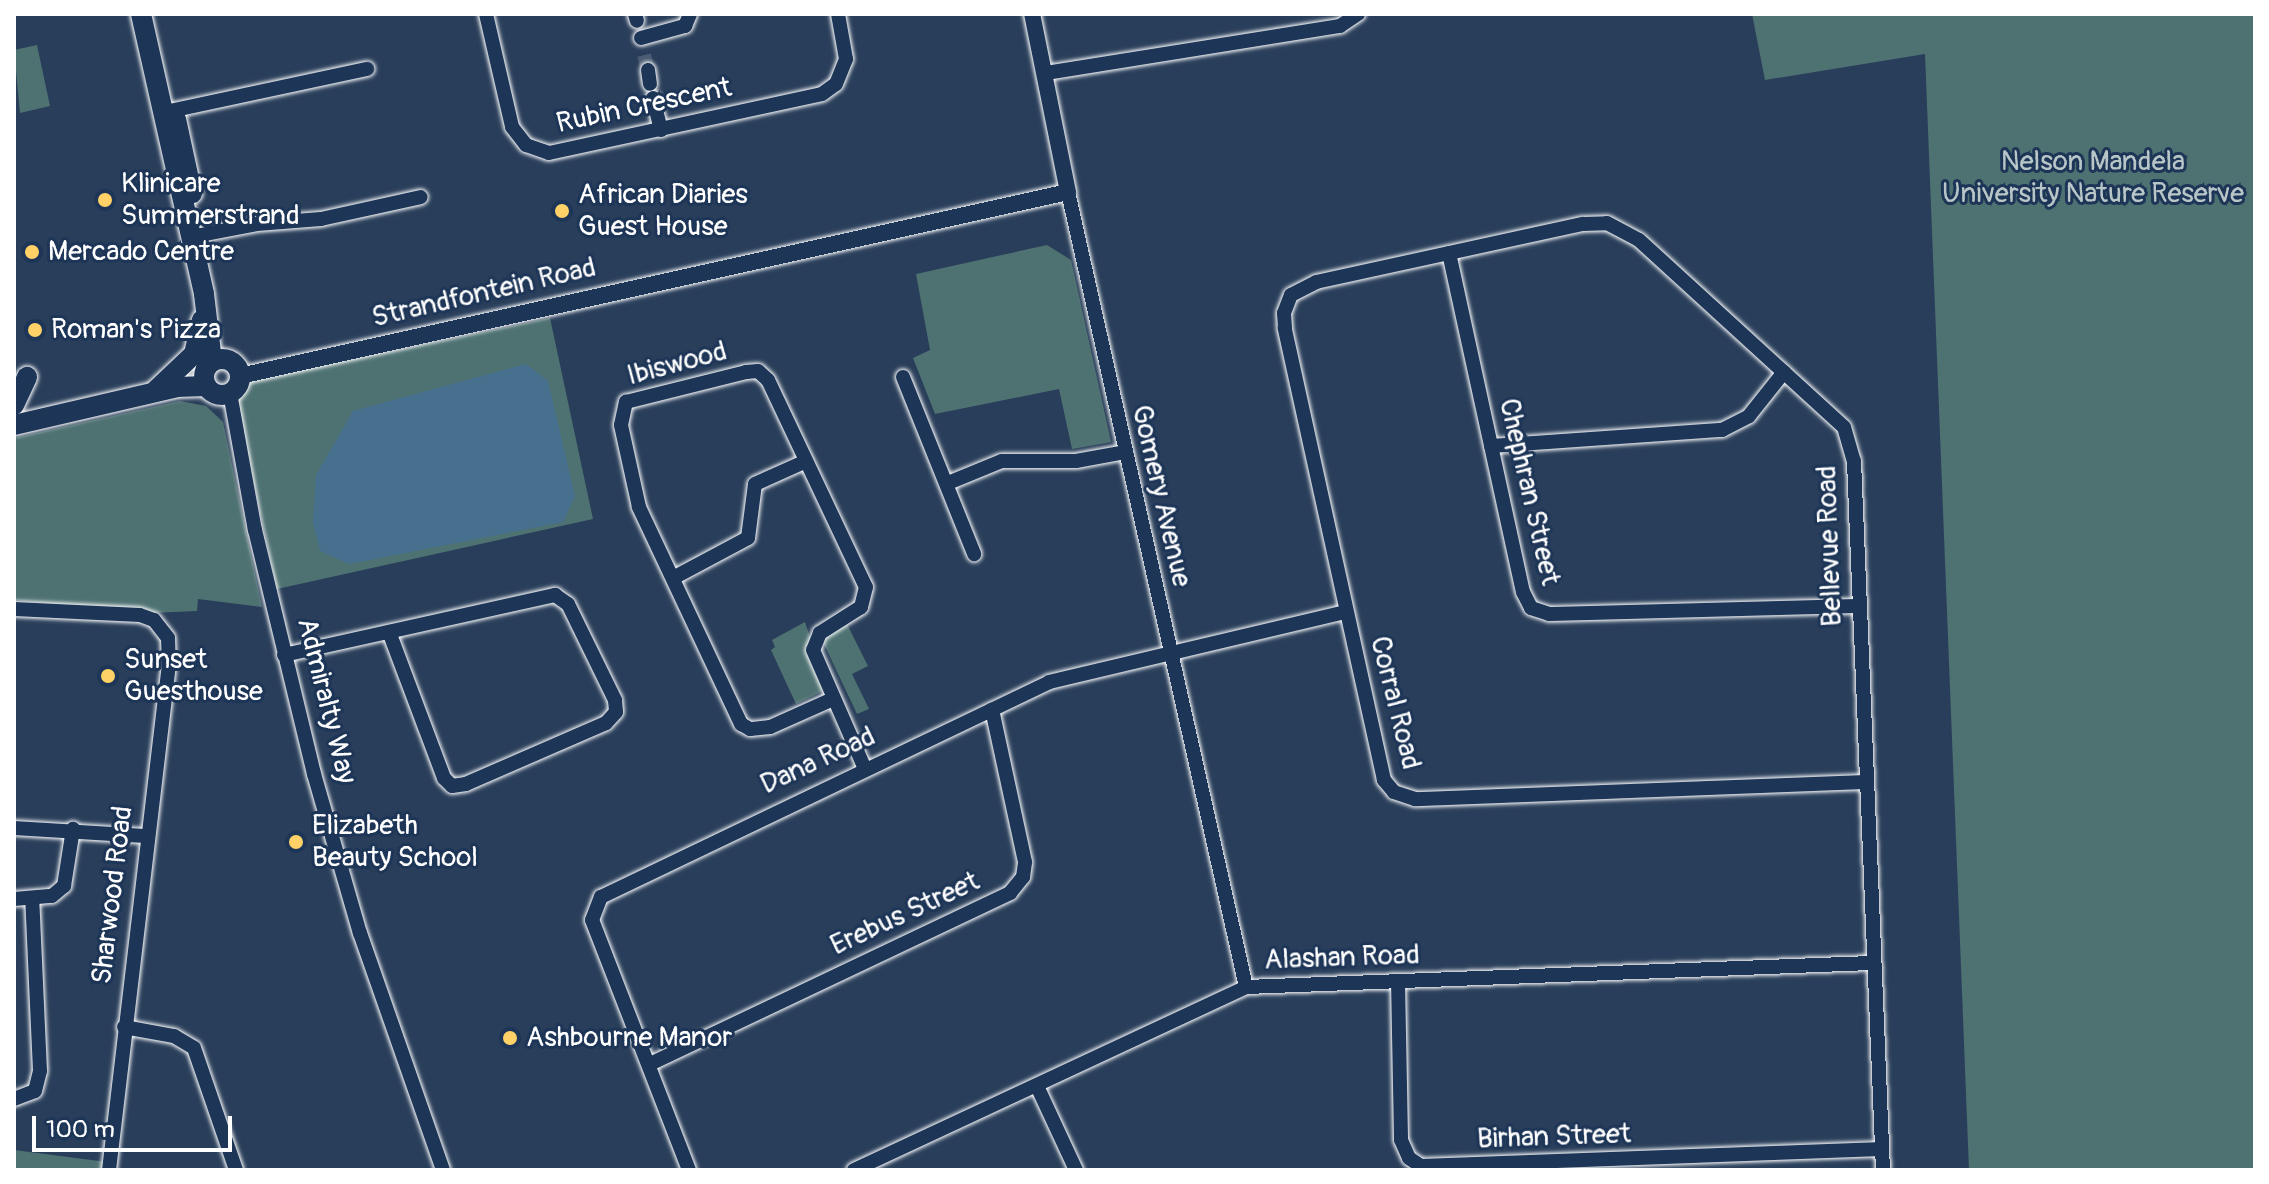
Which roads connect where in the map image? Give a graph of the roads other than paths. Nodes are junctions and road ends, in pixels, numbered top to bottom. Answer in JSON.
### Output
{"nodes":[{"id":1,"x":141,"y":14,"type":"edge"},
{"id":2,"x":149,"y":14,"type":"edge"},
{"id":3,"x":486,"y":14,"type":"edge"},
{"id":4,"x":690,"y":14,"type":"edge"},
{"id":5,"x":838,"y":14,"type":"edge"},
{"id":6,"x":1032,"y":14,"type":"edge"},
{"id":7,"x":1358,"y":14,"type":"edge"},
{"id":8,"x":644,"y":55,"type":"dead end"},
{"id":9,"x":367,"y":69,"type":"dead end"},
{"id":10,"x":1046,"y":73,"type":"junction"},
{"id":11,"x":650,"y":84,"type":"tunnel mouth"},
{"id":12,"x":168,"y":111,"type":"junction"},
{"id":13,"x":661,"y":130,"type":"junction"},
{"id":14,"x":1068,"y":192,"type":"junction"},
{"id":15,"x":421,"y":197,"type":"dead end"},
{"id":16,"x":194,"y":237,"type":"junction"},
{"id":17,"x":1449,"y":253,"type":"junction"},
{"id":18,"x":204,"y":294,"type":"junction"},
{"id":19,"x":1286,"y":303,"type":"joint"},
{"id":20,"x":1784,"y":372,"type":"junction"},
{"id":21,"x":27,"y":377,"type":"dead end"},
{"id":22,"x":903,"y":377,"type":"dead end"},
{"id":23,"x":219,"y":378,"type":"junction"},
{"id":24,"x":153,"y":393,"type":"junction"},
{"id":25,"x":14,"y":405,"type":"edge"},
{"id":26,"x":14,"y":425,"type":"edge"},
{"id":27,"x":1491,"y":446,"type":"junction"},
{"id":28,"x":1126,"y":452,"type":"junction"},
{"id":29,"x":804,"y":462,"type":"junction"},
{"id":30,"x":948,"y":483,"type":"junction"},
{"id":31,"x":974,"y":554,"type":"dead end"},
{"id":32,"x":673,"y":578,"type":"junction"},
{"id":33,"x":1858,"y":606,"type":"junction"},
{"id":34,"x":14,"y":609,"type":"edge"},
{"id":35,"x":1346,"y":612,"type":"junction"},
{"id":36,"x":389,"y":632,"type":"junction"},
{"id":37,"x":1169,"y":651,"type":"junction"},
{"id":38,"x":284,"y":655,"type":"junction"},
{"id":39,"x":833,"y":699,"type":"junction"},
{"id":40,"x":992,"y":710,"type":"junction"},
{"id":41,"x":864,"y":767,"type":"junction"},
{"id":42,"x":1865,"y":782,"type":"junction"},
{"id":43,"x":14,"y":828,"type":"edge"},
{"id":44,"x":73,"y":829,"type":"junction"},
{"id":45,"x":145,"y":836,"type":"junction"},
{"id":46,"x":32,"y":898,"type":"junction"},
{"id":47,"x":14,"y":899,"type":"edge"},
{"id":48,"x":1872,"y":963,"type":"junction"},
{"id":49,"x":1398,"y":981,"type":"junction"},
{"id":50,"x":1246,"y":987,"type":"junction"},
{"id":51,"x":124,"y":1027,"type":"junction"},
{"id":52,"x":650,"y":1064,"type":"junction"},
{"id":53,"x":1037,"y":1086,"type":"junction"},
{"id":54,"x":14,"y":1099,"type":"edge"},
{"id":55,"x":1882,"y":1149,"type":"junction"},
{"id":56,"x":1703,"y":1164,"type":"edge"},
{"id":57,"x":109,"y":1170,"type":"edge"},
{"id":58,"x":236,"y":1170,"type":"edge"},
{"id":59,"x":443,"y":1170,"type":"edge"},
{"id":60,"x":689,"y":1170,"type":"edge"},
{"id":61,"x":854,"y":1170,"type":"edge"},
{"id":62,"x":1076,"y":1170,"type":"edge"},
{"id":63,"x":1883,"y":1170,"type":"edge"}],
"edges":[{"from":1,"to":12,"type":"main road","name":"Admiralty Way"},
{"from":2,"to":12,"type":"main road","name":"Admiralty Way"},
{"from":3,"to":13,"type":"street","name":"Rubin Crescent"},
{"from":4,"to":8,"type":"street"},
{"from":5,"to":13,"type":"street","name":"Rubin Crescent"},
{"from":6,"to":10,"type":"street","name":"Gomery Avenue"},
{"from":7,"to":10,"type":"street"},
{"from":9,"to":12,"type":"street"},
{"from":10,"to":14,"type":"street","name":"Gomery Avenue"},
{"from":11,"to":13,"type":"street"},
{"from":12,"to":16,"type":"main road","name":"Admiralty Way"},
{"from":14,"to":23,"type":"street","name":"Strandfontein Road"},
{"from":14,"to":28,"type":"street","name":"Gomery Avenue"},
{"from":15,"to":16,"type":"street"},
{"from":16,"to":18,"type":"main road","name":"Admiralty Way"},
{"from":16,"to":23,"type":"main road","name":"Admiralty Way"},
{"from":17,"to":19,"type":"street","name":"Bellevue Road"},
{"from":17,"to":20,"type":"street","name":"Bellevue Road"},
{"from":17,"to":27,"type":"street","name":"Chephran Street"},
{"from":18,"to":23,"type":"main road","name":"Admiralty Way"},
{"from":18,"to":24,"type":"main road"},
{"from":19,"to":35,"type":"street","name":"Corral Road"},
{"from":20,"to":27,"type":"street"},
{"from":20,"to":33,"type":"street","name":"Bellevue Road"},
{"from":21,"to":25,"type":"main road"},
{"from":22,"to":30,"type":"street"},
{"from":23,"to":24,"type":"main road","name":"Strandfontein Road"},
{"from":23,"to":38,"type":"street","name":"Admiralty Way"},
{"from":24,"to":26,"type":"main road","name":"Strandfontein Road"},
{"from":27,"to":33,"type":"street","name":"Chephran Street"},
{"from":28,"to":30,"type":"street"},
{"from":28,"to":37,"type":"street","name":"Gomery Avenue"},
{"from":29,"to":32,"type":"street"},
{"from":29,"to":32,"type":"street","name":"Ibiswood"},
{"from":29,"to":39,"type":"street","name":"Ibiswood"},
{"from":30,"to":31,"type":"street"},
{"from":32,"to":39,"type":"street","name":"Ibiswood"},
{"from":33,"to":42,"type":"street","name":"Bellevue Road"},
{"from":34,"to":45,"type":"street","name":"Sharwood Road"},
{"from":35,"to":37,"type":"street","name":"Dana Road"},
{"from":35,"to":42,"type":"street","name":"Corral Road"},
{"from":36,"to":36,"type":"street"},
{"from":36,"to":38,"type":"street"},
{"from":37,"to":40,"type":"street","name":"Dana Road"},
{"from":37,"to":50,"type":"street","name":"Gomery Avenue"},
{"from":38,"to":59,"type":"street","name":"Admiralty Way"},
{"from":39,"to":41,"type":"street","name":"Ibiswood"},
{"from":40,"to":41,"type":"street","name":"Dana Road"},
{"from":40,"to":52,"type":"street","name":"Erebus Street"},
{"from":41,"to":52,"type":"street","name":"Dana Road"},
{"from":42,"to":48,"type":"street","name":"Bellevue Road"},
{"from":43,"to":44,"type":"street"},
{"from":44,"to":45,"type":"street"},
{"from":44,"to":46,"type":"street"},
{"from":45,"to":51,"type":"street","name":"Sharwood Road"},
{"from":46,"to":47,"type":"street"},
{"from":46,"to":54,"type":"street"},
{"from":48,"to":49,"type":"street","name":"Alashan Road"},
{"from":48,"to":55,"type":"street","name":"Bellevue Road"},
{"from":49,"to":50,"type":"street","name":"Alashan Road"},
{"from":49,"to":56,"type":"street","name":"Birhan Street"},
{"from":50,"to":53,"type":"street","name":"Alashan Road"},
{"from":51,"to":57,"type":"street","name":"Sharwood Road"},
{"from":51,"to":58,"type":"street"},
{"from":52,"to":60,"type":"street","name":"Dana Road"},
{"from":53,"to":61,"type":"street","name":"Alashan Road"},
{"from":53,"to":62,"type":"street"},
{"from":55,"to":56,"type":"street","name":"Birhan Street"},
{"from":55,"to":63,"type":"street","name":"Bellevue Road"}]}
